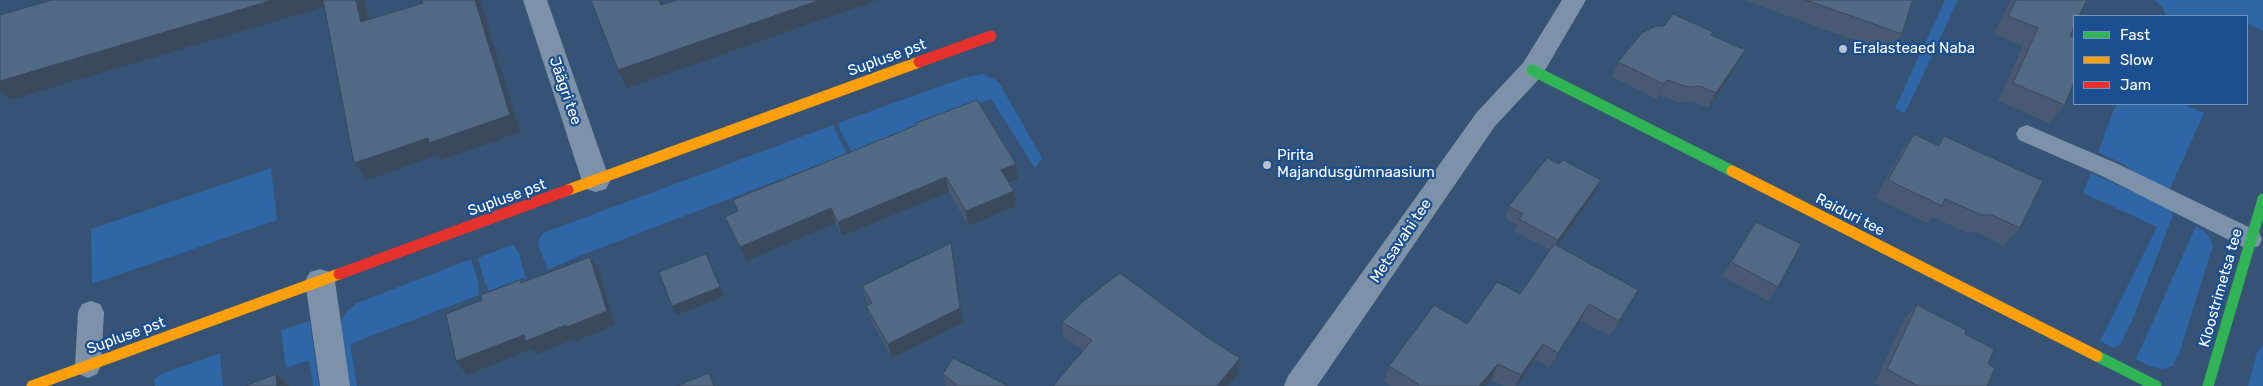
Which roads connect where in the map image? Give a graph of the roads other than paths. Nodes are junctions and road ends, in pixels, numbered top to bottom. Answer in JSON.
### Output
{"nodes":[{"id":1,"x":535,"y":0,"type":"edge"},
{"id":2,"x":1574,"y":0,"type":"edge"},
{"id":3,"x":991,"y":36,"type":"dead end"},
{"id":4,"x":1532,"y":70,"type":"junction"},
{"id":5,"x":2027,"y":134,"type":"dead end"},
{"id":6,"x":596,"y":181,"type":"junction"},
{"id":7,"x":2263,"y":199,"type":"edge"},
{"id":8,"x":2250,"y":238,"type":"junction"},
{"id":9,"x":320,"y":281,"type":"junction"},
{"id":10,"x":91,"y":312,"type":"dead end"},
{"id":11,"x":88,"y":366,"type":"junction"},
{"id":12,"x":32,"y":386,"type":"edge"},
{"id":13,"x":335,"y":386,"type":"edge"},
{"id":14,"x":1299,"y":386,"type":"edge"},
{"id":15,"x":2156,"y":386,"type":"edge"},
{"id":16,"x":2208,"y":386,"type":"edge"}],
"edges":[{"from":1,"to":6,"type":"street","name":"Jäägri tee"},
{"from":2,"to":4,"type":"street","name":"Metsavahi tee"},
{"from":3,"to":6,"type":"street","name":"Supluse pst"},
{"from":4,"to":14,"type":"street","name":"Metsavahi tee"},
{"from":4,"to":15,"type":"street","name":"Raiduri tee"},
{"from":5,"to":8,"type":"lane"},
{"from":6,"to":9,"type":"street","name":"Supluse pst"},
{"from":7,"to":8,"type":"street","name":"Kloostrimetsa tee"},
{"from":8,"to":16,"type":"street","name":"Kloostrimetsa tee"},
{"from":9,"to":11,"type":"street","name":"Supluse pst"},
{"from":9,"to":13,"type":"street"},
{"from":10,"to":11,"type":"lane"},
{"from":11,"to":12,"type":"street","name":"Supluse pst"}]}
